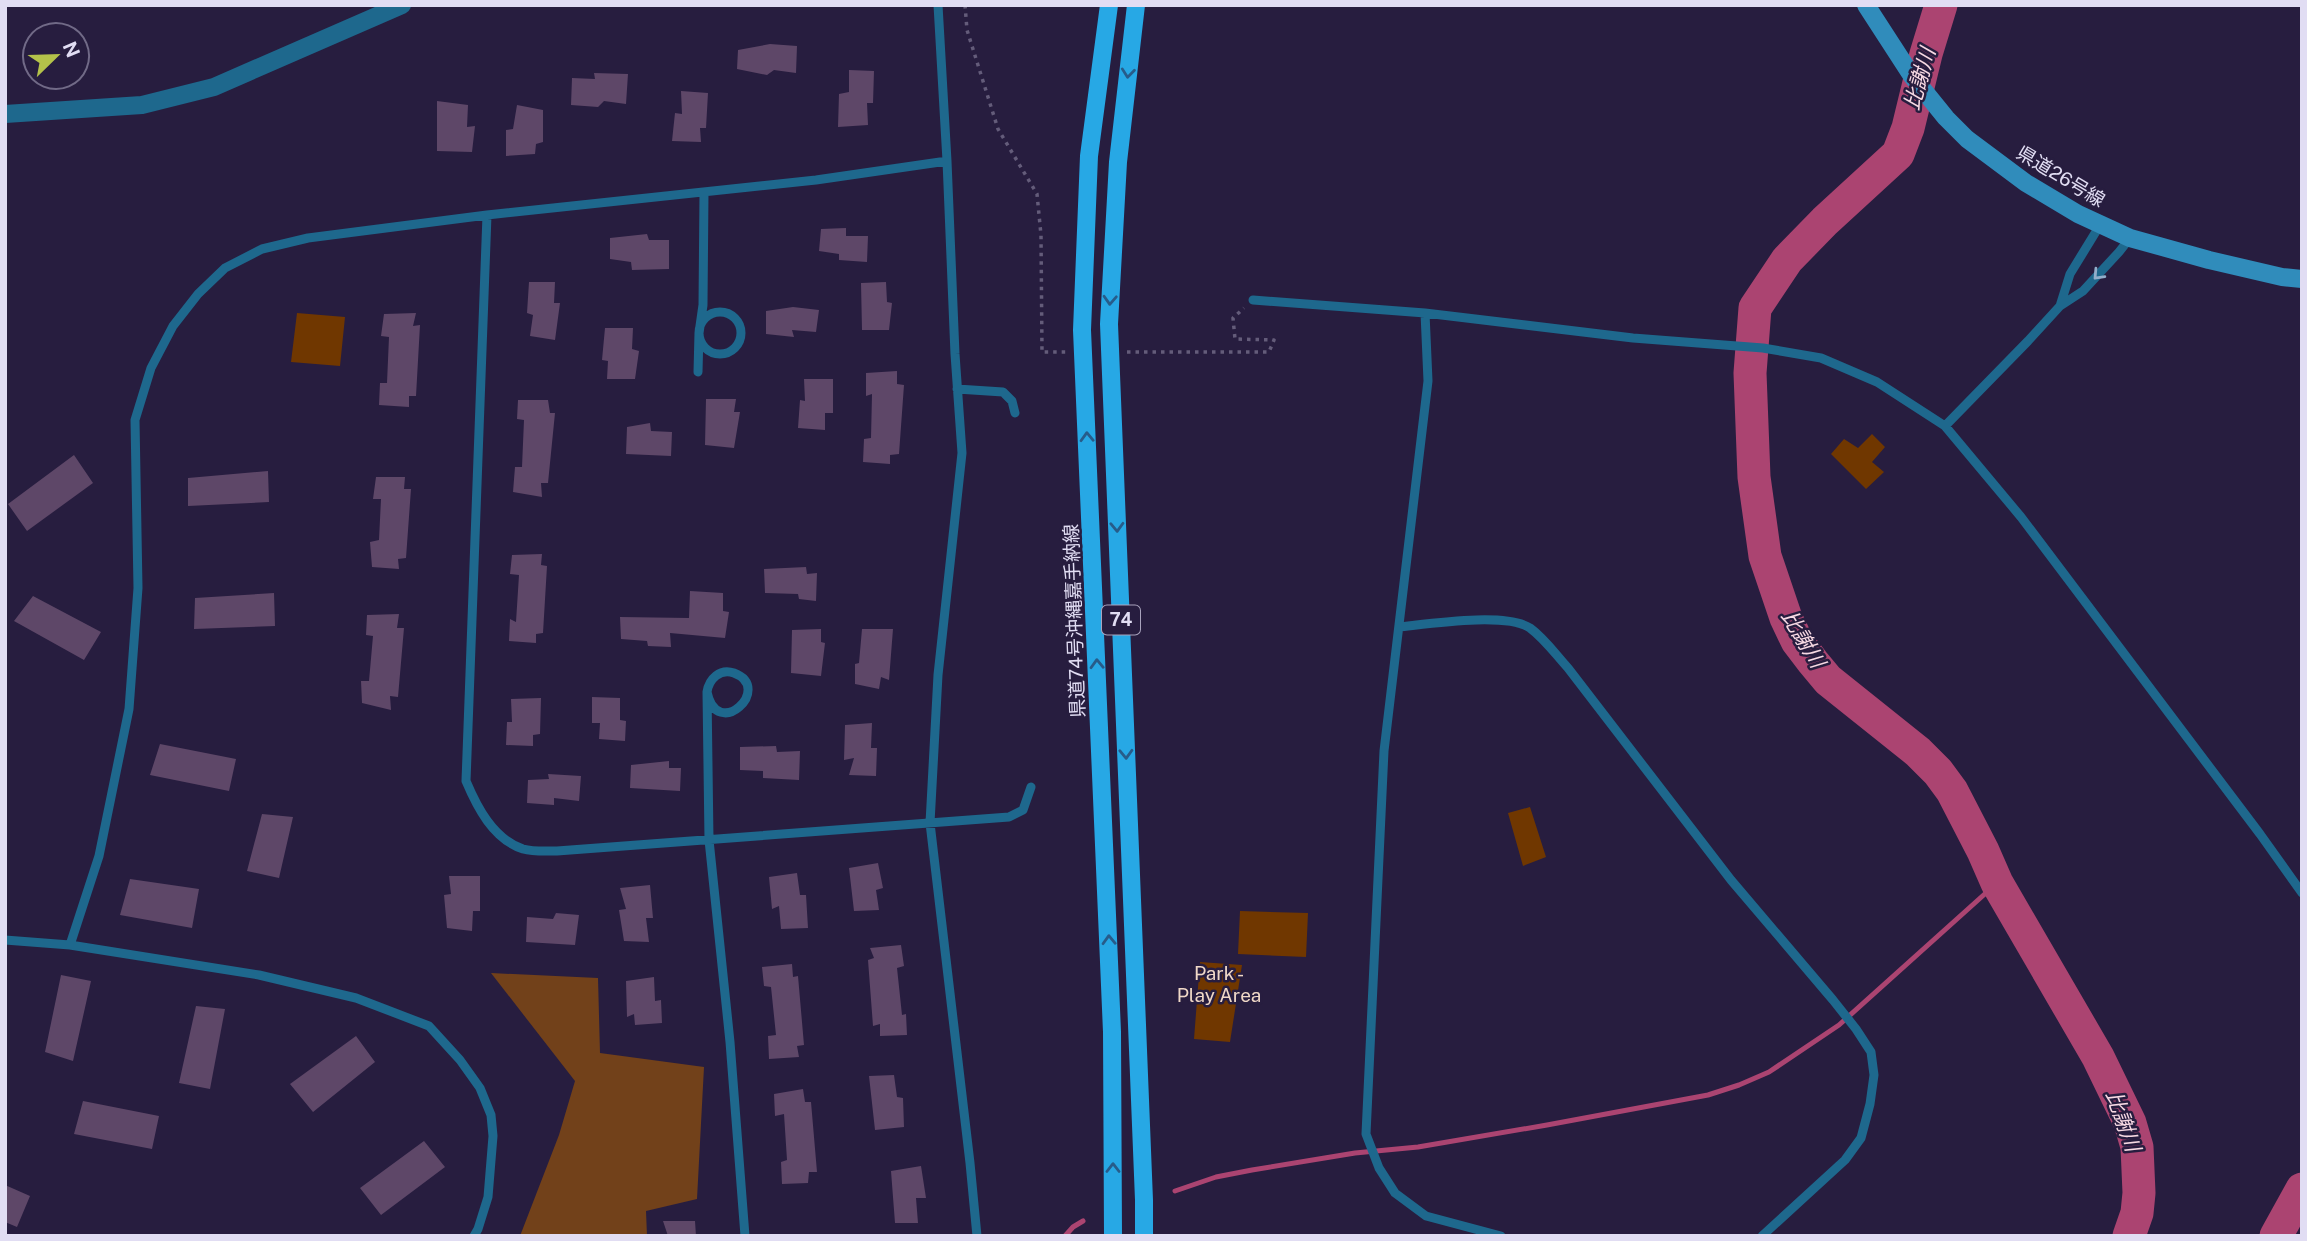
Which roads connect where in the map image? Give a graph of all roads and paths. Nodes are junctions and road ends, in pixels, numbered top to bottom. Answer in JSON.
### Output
{"nodes":[{"id":1,"x":402,"y":5,"type":"edge"},
{"id":2,"x":938,"y":5,"type":"edge"},
{"id":3,"x":965,"y":5,"type":"edge"},
{"id":4,"x":1109,"y":5,"type":"edge"},
{"id":5,"x":1136,"y":5,"type":"edge"},
{"id":6,"x":1866,"y":5,"type":"edge"},
{"id":7,"x":5,"y":114,"type":"edge"},
{"id":8,"x":947,"y":161,"type":"junction"},
{"id":9,"x":704,"y":193,"type":"junction"},
{"id":10,"x":487,"y":215,"type":"junction"},
{"id":11,"x":2100,"y":225,"type":"junction"},
{"id":12,"x":2130,"y":238,"type":"junction"},
{"id":13,"x":2302,"y":279,"type":"edge"},
{"id":14,"x":1254,"y":300,"type":"joint"},
{"id":15,"x":2060,"y":306,"type":"junction"},
{"id":16,"x":1425,"y":313,"type":"junction"},
{"id":17,"x":699,"y":333,"type":"junction"},
{"id":18,"x":1069,"y":352,"type":"dead end"},
{"id":19,"x":1122,"y":352,"type":"dead end"},
{"id":20,"x":698,"y":372,"type":"dead end"},
{"id":21,"x":957,"y":388,"type":"junction"},
{"id":22,"x":1015,"y":413,"type":"dead end"},
{"id":23,"x":1945,"y":426,"type":"junction"},
{"id":24,"x":1399,"y":627,"type":"junction"},
{"id":25,"x":707,"y":692,"type":"junction"},
{"id":26,"x":1031,"y":787,"type":"dead end"},
{"id":27,"x":930,"y":823,"type":"junction"},
{"id":28,"x":709,"y":839,"type":"junction"},
{"id":29,"x":2302,"y":893,"type":"edge"},
{"id":30,"x":5,"y":940,"type":"edge"},
{"id":31,"x":70,"y":945,"type":"junction"},
{"id":32,"x":474,"y":1236,"type":"edge"},
{"id":33,"x":745,"y":1236,"type":"edge"},
{"id":34,"x":977,"y":1236,"type":"edge"},
{"id":35,"x":1113,"y":1236,"type":"edge"},
{"id":36,"x":1144,"y":1236,"type":"edge"},
{"id":37,"x":1501,"y":1236,"type":"edge"},
{"id":38,"x":1762,"y":1236,"type":"edge"}],
"edges":[{"from":1,"to":7,"type":"street"},
{"from":2,"to":8,"type":"lane"},
{"from":3,"to":18,"type":"path"},
{"from":35,"to":4,"type":"main road","name":"県道74号沖縄嘉手納線","number":"74","one_way":true},
{"from":5,"to":36,"type":"main road","number":"74","one_way":true},
{"from":6,"to":11,"type":"main road","name":"県道26号線"},
{"from":8,"to":9,"type":"lane"},
{"from":8,"to":21,"type":"lane"},
{"from":9,"to":10,"type":"lane"},
{"from":9,"to":17,"type":"lane"},
{"from":10,"to":28,"type":"lane"},
{"from":10,"to":31,"type":"lane"},
{"from":11,"to":12,"type":"main road","name":"県道26号線"},
{"from":11,"to":15,"type":"lane"},
{"from":12,"to":13,"type":"main road","name":"県道26号線"},
{"from":12,"to":15,"type":"lane","one_way":true},
{"from":14,"to":16,"type":"lane"},
{"from":14,"to":19,"type":"path"},
{"from":15,"to":23,"type":"lane"},
{"from":16,"to":23,"type":"lane"},
{"from":16,"to":24,"type":"lane"},
{"from":17,"to":17,"type":"lane"},
{"from":17,"to":20,"type":"lane"},
{"from":21,"to":22,"type":"lane"},
{"from":21,"to":27,"type":"lane"},
{"from":23,"to":29,"type":"lane"},
{"from":24,"to":37,"type":"lane"},
{"from":24,"to":38,"type":"lane"},
{"from":25,"to":25,"type":"lane"},
{"from":25,"to":28,"type":"lane"},
{"from":26,"to":27,"type":"lane"},
{"from":27,"to":28,"type":"lane"},
{"from":27,"to":34,"type":"lane"},
{"from":28,"to":33,"type":"lane"},
{"from":30,"to":31,"type":"lane"},
{"from":31,"to":32,"type":"lane"}]}
